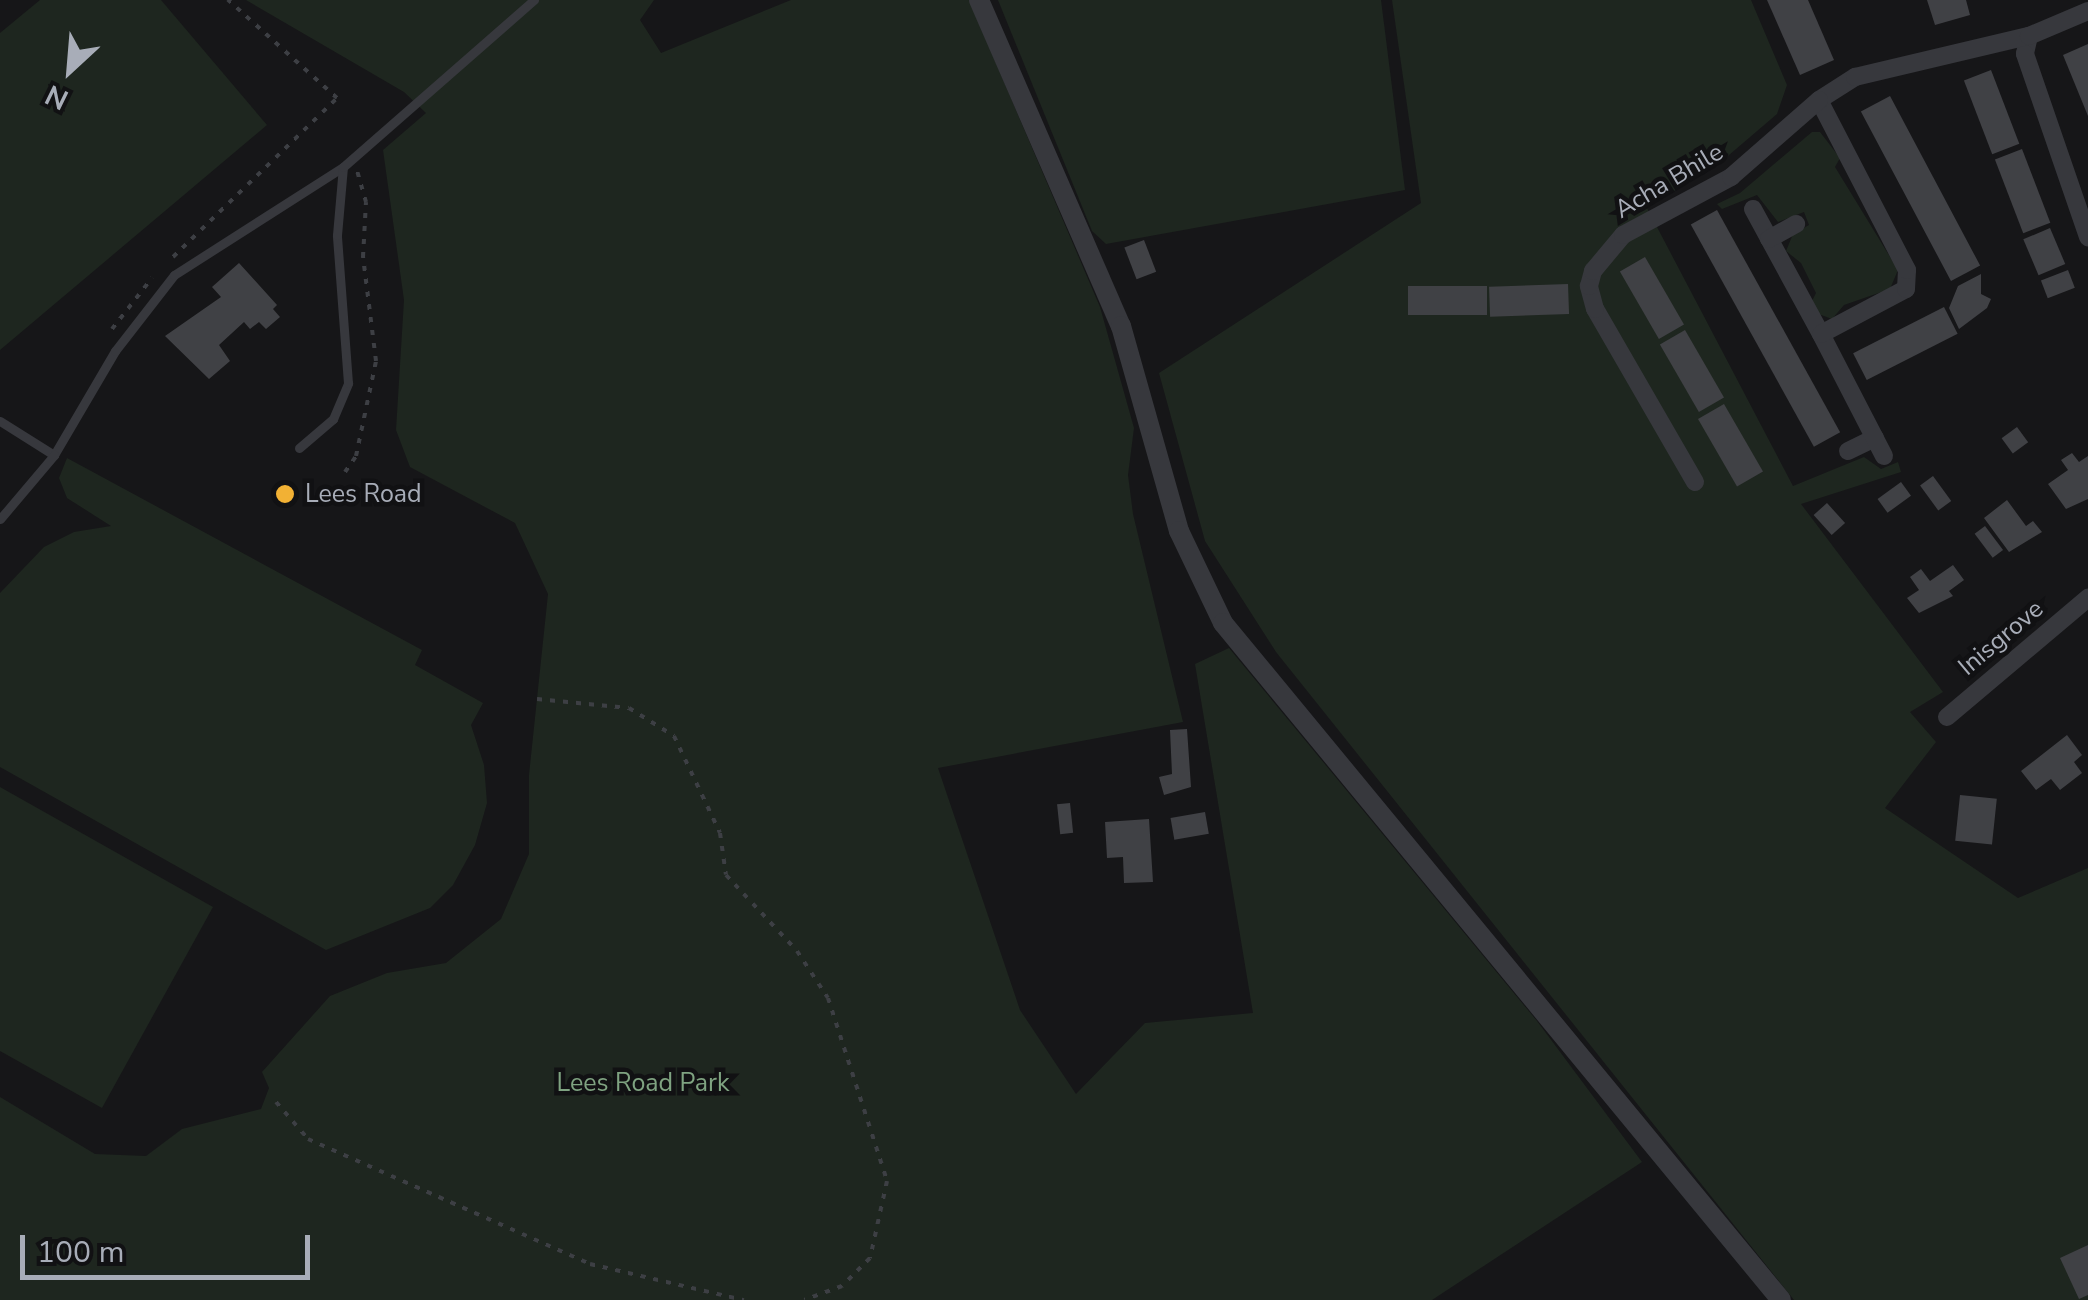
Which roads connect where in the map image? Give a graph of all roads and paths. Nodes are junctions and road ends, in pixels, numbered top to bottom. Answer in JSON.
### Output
{"nodes":[{"id":1,"x":228,"y":0,"type":"edge"},
{"id":2,"x":534,"y":0,"type":"edge"},
{"id":3,"x":978,"y":0,"type":"edge"},
{"id":4,"x":2088,"y":11,"type":"edge"},
{"id":5,"x":2030,"y":36,"type":"junction"},
{"id":6,"x":1818,"y":100,"type":"junction"},
{"id":7,"x":347,"y":164,"type":"junction"},
{"id":8,"x":1753,"y":209,"type":"dead end"},
{"id":9,"x":1796,"y":224,"type":"dead end"},
{"id":10,"x":2087,"y":233,"type":"edge"},
{"id":11,"x":1770,"y":239,"type":"junction"},
{"id":12,"x":169,"y":262,"type":"dead end"},
{"id":13,"x":155,"y":275,"type":"dead end"},
{"id":14,"x":1821,"y":334,"type":"junction"},
{"id":15,"x":108,"y":338,"type":"dead end"},
{"id":16,"x":0,"y":421,"type":"edge"},
{"id":17,"x":1875,"y":438,"type":"junction"},
{"id":18,"x":300,"y":448,"type":"dead end"},
{"id":19,"x":1848,"y":451,"type":"dead end"},
{"id":20,"x":54,"y":455,"type":"junction"},
{"id":21,"x":1884,"y":456,"type":"dead end"},
{"id":22,"x":345,"y":472,"type":"dead end"},
{"id":23,"x":1695,"y":482,"type":"dead end"},
{"id":24,"x":0,"y":519,"type":"edge"},
{"id":25,"x":2088,"y":598,"type":"edge"},
{"id":26,"x":537,"y":699,"type":"dead end"},
{"id":27,"x":1947,"y":717,"type":"dead end"},
{"id":28,"x":276,"y":1102,"type":"dead end"},
{"id":29,"x":744,"y":1300,"type":"edge"},
{"id":30,"x":804,"y":1300,"type":"edge"},
{"id":31,"x":1781,"y":1300,"type":"edge"}],
"edges":[{"from":1,"to":12,"type":"path"},
{"from":2,"to":7,"type":"lane"},
{"from":3,"to":31,"type":"street"},
{"from":4,"to":5,"type":"street","name":"Acha Bhile"},
{"from":5,"to":6,"type":"street","name":"Acha Bhile"},
{"from":5,"to":10,"type":"street"},
{"from":6,"to":14,"type":"street"},
{"from":6,"to":23,"type":"street","name":"Acha Bhile"},
{"from":7,"to":18,"type":"lane"},
{"from":7,"to":20,"type":"lane"},
{"from":7,"to":22,"type":"path"},
{"from":8,"to":11,"type":"street"},
{"from":9,"to":11,"type":"street"},
{"from":11,"to":14,"type":"street"},
{"from":13,"to":15,"type":"path"},
{"from":14,"to":17,"type":"street"},
{"from":16,"to":20,"type":"lane"},
{"from":17,"to":19,"type":"street"},
{"from":17,"to":21,"type":"street"},
{"from":20,"to":24,"type":"lane"},
{"from":25,"to":27,"type":"street","name":"Inisgrove"},
{"from":26,"to":30,"type":"path"},
{"from":28,"to":29,"type":"path"}]}
